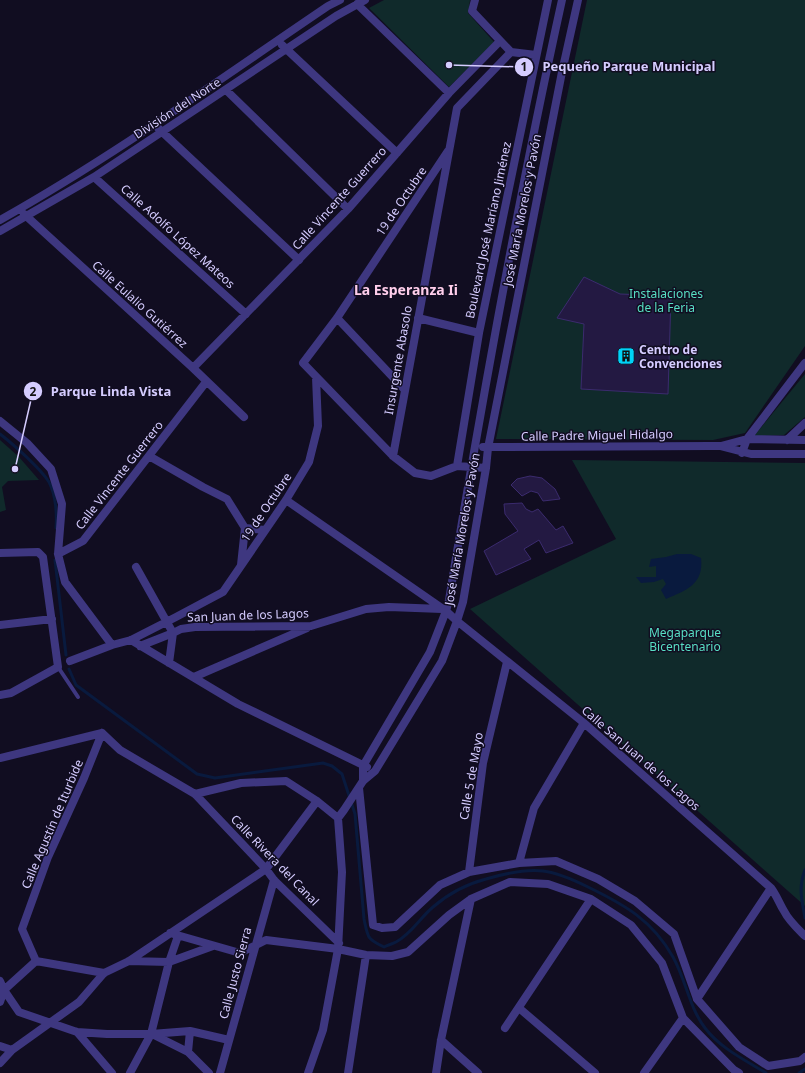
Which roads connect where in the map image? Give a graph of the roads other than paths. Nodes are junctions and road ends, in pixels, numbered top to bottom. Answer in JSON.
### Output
{"nodes":[{"id":1,"x":340,"y":0,"type":"edge"},
{"id":2,"x":365,"y":0,"type":"edge"},
{"id":3,"x":475,"y":0,"type":"edge"},
{"id":4,"x":548,"y":0,"type":"edge"},
{"id":5,"x":562,"y":0,"type":"edge"},
{"id":6,"x":578,"y":0,"type":"edge"},
{"id":7,"x":357,"y":4,"type":"junction"},
{"id":8,"x":278,"y":41,"type":"junction"},
{"id":9,"x":500,"y":41,"type":"junction"},
{"id":10,"x":286,"y":48,"type":"junction"},
{"id":11,"x":511,"y":52,"type":"junction"},
{"id":12,"x":536,"y":55,"type":"junction"},
{"id":13,"x":226,"y":90,"type":"junction"},
{"id":14,"x":449,"y":93,"type":"junction"},
{"id":15,"x":154,"y":124,"type":"junction"},
{"id":16,"x":162,"y":132,"type":"junction"},
{"id":17,"x":448,"y":151,"type":"junction"},
{"id":18,"x":397,"y":153,"type":"junction"},
{"id":19,"x":94,"y":177,"type":"junction"},
{"id":20,"x":20,"y":209,"type":"junction"},
{"id":21,"x":348,"y":209,"type":"junction"},
{"id":22,"x":26,"y":217,"type":"junction"},
{"id":23,"x":0,"y":220,"type":"edge"},
{"id":24,"x":0,"y":231,"type":"edge"},
{"id":25,"x":299,"y":260,"type":"junction"},
{"id":26,"x":246,"y":314,"type":"junction"},
{"id":27,"x":337,"y":318,"type":"junction"},
{"id":28,"x":418,"y":318,"type":"junction"},
{"id":29,"x":479,"y":333,"type":"junction"},
{"id":30,"x":805,"y":363,"type":"edge"},
{"id":31,"x":193,"y":368,"type":"junction"},
{"id":32,"x":316,"y":376,"type":"junction"},
{"id":33,"x":206,"y":382,"type":"junction"},
{"id":34,"x":405,"y":390,"type":"junction"},
{"id":35,"x":244,"y":417,"type":"dead end"},
{"id":36,"x":0,"y":421,"type":"edge"},
{"id":37,"x":805,"y":423,"type":"edge"},
{"id":38,"x":747,"y":439,"type":"junction"},
{"id":39,"x":787,"y":440,"type":"junction"},
{"id":40,"x":805,"y":440,"type":"edge"},
{"id":41,"x":475,"y":446,"type":"junction"},
{"id":42,"x":720,"y":446,"type":"junction"},
{"id":43,"x":488,"y":448,"type":"junction"},
{"id":44,"x":742,"y":453,"type":"junction"},
{"id":45,"x":805,"y":454,"type":"edge"},
{"id":46,"x":149,"y":456,"type":"junction"},
{"id":47,"x":393,"y":456,"type":"junction"},
{"id":48,"x":457,"y":466,"type":"junction"},
{"id":49,"x":471,"y":466,"type":"junction"},
{"id":50,"x":486,"y":468,"type":"junction"},
{"id":51,"x":286,"y":500,"type":"junction"},
{"id":52,"x":245,"y":528,"type":"junction"},
{"id":53,"x":265,"y":530,"type":"junction"},
{"id":54,"x":0,"y":553,"type":"edge"},
{"id":55,"x":58,"y":554,"type":"junction"},
{"id":56,"x":241,"y":565,"type":"junction"},
{"id":57,"x":136,"y":567,"type":"dead end"},
{"id":58,"x":445,"y":610,"type":"junction"},
{"id":59,"x":52,"y":619,"type":"junction"},
{"id":60,"x":457,"y":621,"type":"junction"},
{"id":61,"x":167,"y":622,"type":"junction"},
{"id":62,"x":0,"y":625,"type":"edge"},
{"id":63,"x":311,"y":626,"type":"junction"},
{"id":64,"x":173,"y":633,"type":"junction"},
{"id":65,"x":131,"y":640,"type":"junction"},
{"id":66,"x":112,"y":645,"type":"junction"},
{"id":67,"x":140,"y":646,"type":"junction"},
{"id":68,"x":70,"y":661,"type":"dead end"},
{"id":69,"x":508,"y":662,"type":"junction"},
{"id":70,"x":169,"y":663,"type":"junction"},
{"id":71,"x":58,"y":667,"type":"junction"},
{"id":72,"x":194,"y":677,"type":"junction"},
{"id":73,"x":0,"y":695,"type":"edge"},
{"id":74,"x":78,"y":698,"type":"dead end"},
{"id":75,"x":584,"y":723,"type":"junction"},
{"id":76,"x":102,"y":733,"type":"junction"},
{"id":77,"x":0,"y":758,"type":"edge"},
{"id":78,"x":363,"y":766,"type":"junction"},
{"id":79,"x":375,"y":771,"type":"junction"},
{"id":80,"x":360,"y":786,"type":"junction"},
{"id":81,"x":195,"y":794,"type":"junction"},
{"id":82,"x":317,"y":801,"type":"junction"},
{"id":83,"x":338,"y":818,"type":"junction"},
{"id":84,"x":519,"y":863,"type":"junction"},
{"id":85,"x":266,"y":869,"type":"junction"},
{"id":86,"x":469,"y":872,"type":"junction"},
{"id":87,"x":274,"y":880,"type":"junction"},
{"id":88,"x":771,"y":888,"type":"junction"},
{"id":89,"x":471,"y":899,"type":"junction"},
{"id":90,"x":591,"y":899,"type":"junction"},
{"id":91,"x":170,"y":933,"type":"junction"},
{"id":92,"x":178,"y":936,"type":"junction"},
{"id":93,"x":805,"y":936,"type":"edge"},
{"id":94,"x":213,"y":946,"type":"junction"},
{"id":95,"x":255,"y":946,"type":"junction"},
{"id":96,"x":338,"y":946,"type":"junction"},
{"id":97,"x":366,"y":955,"type":"junction"},
{"id":98,"x":36,"y":960,"type":"junction"},
{"id":99,"x":129,"y":961,"type":"junction"},
{"id":100,"x":169,"y":962,"type":"junction"},
{"id":101,"x":104,"y":973,"type":"junction"},
{"id":102,"x":0,"y":981,"type":"edge"},
{"id":103,"x":4,"y":990,"type":"junction"},
{"id":104,"x":697,"y":999,"type":"junction"},
{"id":105,"x":0,"y":1002,"type":"edge"},
{"id":106,"x":519,"y":1008,"type":"junction"},
{"id":107,"x":684,"y":1018,"type":"junction"},
{"id":108,"x":49,"y":1023,"type":"junction"},
{"id":109,"x":505,"y":1028,"type":"dead end"},
{"id":110,"x":190,"y":1031,"type":"junction"},
{"id":111,"x":77,"y":1032,"type":"junction"},
{"id":112,"x":151,"y":1034,"type":"junction"},
{"id":113,"x":229,"y":1040,"type":"junction"},
{"id":114,"x":441,"y":1040,"type":"junction"},
{"id":115,"x":0,"y":1046,"type":"edge"},
{"id":116,"x":12,"y":1050,"type":"junction"},
{"id":117,"x":188,"y":1052,"type":"junction"},
{"id":118,"x":805,"y":1057,"type":"edge"},
{"id":119,"x":0,"y":1063,"type":"edge"},
{"id":120,"x":112,"y":1073,"type":"edge"},
{"id":121,"x":130,"y":1073,"type":"edge"},
{"id":122,"x":209,"y":1073,"type":"edge"},
{"id":123,"x":220,"y":1073,"type":"edge"},
{"id":124,"x":308,"y":1073,"type":"edge"},
{"id":125,"x":348,"y":1073,"type":"edge"},
{"id":126,"x":436,"y":1073,"type":"edge"},
{"id":127,"x":478,"y":1073,"type":"edge"},
{"id":128,"x":594,"y":1073,"type":"edge"},
{"id":129,"x":644,"y":1073,"type":"edge"},
{"id":130,"x":739,"y":1073,"type":"edge"}],
"edges":[{"from":1,"to":8,"type":"street","name":"División del Norte"},
{"from":2,"to":7,"type":"street","name":"División del Norte"},
{"from":3,"to":9,"type":"street"},
{"from":4,"to":12,"type":"street","name":"Boulevard José Maríano Jiménez"},
{"from":5,"to":41,"type":"street","name":"José María Morelos y Pavón"},
{"from":6,"to":43,"type":"street","name":"José María Morelos y Pavón"},
{"from":7,"to":10,"type":"street","name":"División del Norte"},
{"from":7,"to":14,"type":"street"},
{"from":8,"to":10,"type":"street"},
{"from":8,"to":15,"type":"street","name":"División del Norte"},
{"from":9,"to":11,"type":"street"},
{"from":9,"to":14,"type":"street","name":"Calle Vincente Guerrero"},
{"from":10,"to":13,"type":"street","name":"División del Norte"},
{"from":10,"to":18,"type":"street"},
{"from":11,"to":12,"type":"street"},
{"from":11,"to":17,"type":"street","name":"19 de Octubre"},
{"from":12,"to":29,"type":"street","name":"Boulevard José Maríano Jiménez"},
{"from":13,"to":16,"type":"street","name":"División del Norte"},
{"from":13,"to":21,"type":"street"},
{"from":14,"to":18,"type":"street","name":"Calle Vincente Guerrero"},
{"from":15,"to":16,"type":"street"},
{"from":15,"to":20,"type":"street","name":"División del Norte"},
{"from":16,"to":19,"type":"street","name":"División del Norte"},
{"from":16,"to":25,"type":"street"},
{"from":17,"to":27,"type":"street","name":"19 de Octubre"},
{"from":17,"to":28,"type":"street","name":"Insurgente Abasolo"},
{"from":18,"to":21,"type":"street","name":"Calle Vincente Guerrero"},
{"from":19,"to":22,"type":"street","name":"División del Norte"},
{"from":19,"to":26,"type":"street","name":"Calle Adolfo López Mateos"},
{"from":20,"to":22,"type":"street","name":"Calle Eulalio Gutiérrez"},
{"from":20,"to":23,"type":"street","name":"División del Norte"},
{"from":21,"to":25,"type":"street","name":"Calle Vincente Guerrero"},
{"from":22,"to":24,"type":"street","name":"División del Norte"},
{"from":22,"to":31,"type":"street","name":"Calle Eulalio Gutiérrez"},
{"from":25,"to":26,"type":"street","name":"Calle Vincente Guerrero"},
{"from":26,"to":31,"type":"street","name":"Calle Vincente Guerrero"},
{"from":27,"to":32,"type":"street","name":"19 de Octubre"},
{"from":27,"to":34,"type":"street"},
{"from":28,"to":29,"type":"street"},
{"from":28,"to":34,"type":"street","name":"Insurgente Abasolo"},
{"from":29,"to":48,"type":"street","name":"Boulevard José Maríano Jiménez"},
{"from":30,"to":38,"type":"street"},
{"from":31,"to":33,"type":"street","name":"Calle Eulalio Gutiérrez"},
{"from":32,"to":47,"type":"street"},
{"from":32,"to":51,"type":"street","name":"19 de Octubre"},
{"from":33,"to":35,"type":"street","name":"Calle Eulalio Gutiérrez"},
{"from":33,"to":46,"type":"street","name":"Calle Vincente Guerrero"},
{"from":34,"to":47,"type":"street","name":"Insurgente Abasolo"},
{"from":36,"to":55,"type":"street"},
{"from":37,"to":39,"type":"street"},
{"from":38,"to":39,"type":"street","name":"Calle Padre Miguel Hidalgo"},
{"from":38,"to":42,"type":"street","name":"Calle Padre Miguel Hidalgo"},
{"from":38,"to":44,"type":"street"},
{"from":39,"to":40,"type":"street","name":"Calle Padre Miguel Hidalgo"},
{"from":41,"to":43,"type":"street","name":"Calle Padre Miguel Hidalgo"},
{"from":41,"to":49,"type":"street","name":"José María Morelos y Pavón"},
{"from":42,"to":43,"type":"street","name":"Calle Padre Miguel Hidalgo"},
{"from":42,"to":44,"type":"street","name":"Calle Padre Miguel Hidalgo"},
{"from":43,"to":50,"type":"street","name":"José María Morelos y Pavón"},
{"from":44,"to":45,"type":"street","name":"Calle Padre Miguel Hidalgo"},
{"from":46,"to":52,"type":"street"},
{"from":46,"to":55,"type":"street","name":"Calle Vincente Guerrero"},
{"from":47,"to":48,"type":"street"},
{"from":48,"to":49,"type":"street"},
{"from":49,"to":50,"type":"street"},
{"from":49,"to":58,"type":"street","name":"José María Morelos y Pavón"},
{"from":50,"to":60,"type":"street","name":"José María Morelos y Pavón"},
{"from":51,"to":53,"type":"street","name":"19 de Octubre"},
{"from":51,"to":58,"type":"street","name":"Calle San Juan de los Lagos"},
{"from":52,"to":53,"type":"street"},
{"from":52,"to":56,"type":"street"},
{"from":53,"to":56,"type":"street","name":"19 de Octubre"},
{"from":54,"to":59,"type":"street"},
{"from":55,"to":66,"type":"street"},
{"from":56,"to":61,"type":"street","name":"19 de Octubre"},
{"from":57,"to":61,"type":"street"},
{"from":58,"to":60,"type":"street","name":"Calle San Juan de los Lagos"},
{"from":58,"to":63,"type":"street","name":"San Juan de los Lagos"},
{"from":58,"to":78,"type":"street","name":"José María Morelos y Pavón"},
{"from":59,"to":62,"type":"street"},
{"from":59,"to":71,"type":"street"},
{"from":60,"to":69,"type":"street","name":"Calle San Juan de los Lagos"},
{"from":60,"to":79,"type":"street","name":"José María Morelos y Pavón"},
{"from":61,"to":64,"type":"street"},
{"from":61,"to":65,"type":"street","name":"19 de Octubre"},
{"from":63,"to":64,"type":"street","name":"San Juan de los Lagos"},
{"from":63,"to":72,"type":"street"},
{"from":64,"to":67,"type":"street","name":"San Juan de los Lagos"},
{"from":64,"to":70,"type":"street"},
{"from":65,"to":66,"type":"street","name":"19 de Octubre"},
{"from":65,"to":67,"type":"street"},
{"from":66,"to":68,"type":"street","name":"19 de Octubre"},
{"from":67,"to":70,"type":"street"},
{"from":69,"to":75,"type":"street","name":"Calle San Juan de los Lagos"},
{"from":69,"to":86,"type":"street","name":"Calle 5 de Mayo"},
{"from":70,"to":72,"type":"street"},
{"from":71,"to":73,"type":"street"},
{"from":71,"to":74,"type":"lane"},
{"from":72,"to":78,"type":"street"},
{"from":75,"to":84,"type":"street"},
{"from":75,"to":88,"type":"street","name":"Calle San Juan de los Lagos"},
{"from":76,"to":77,"type":"street"},
{"from":76,"to":81,"type":"street","name":"Calle Rivera del Canal"},
{"from":76,"to":98,"type":"street","name":"Calle Agustín de Iturbide"},
{"from":78,"to":79,"type":"street"},
{"from":78,"to":80,"type":"street","name":"José María Morelos y Pavón"},
{"from":79,"to":80,"type":"street","name":"José María Morelos y Pavón"},
{"from":80,"to":83,"type":"street"},
{"from":80,"to":86,"type":"street"},
{"from":81,"to":82,"type":"street"},
{"from":81,"to":85,"type":"street","name":"Calle Rivera del Canal"},
{"from":82,"to":83,"type":"street"},
{"from":82,"to":85,"type":"street"},
{"from":83,"to":96,"type":"street"},
{"from":84,"to":86,"type":"street"},
{"from":84,"to":104,"type":"street"},
{"from":85,"to":87,"type":"street","name":"Calle Rivera del Canal"},
{"from":85,"to":91,"type":"street"},
{"from":87,"to":95,"type":"street","name":"Calle Justo Sierra"},
{"from":87,"to":96,"type":"street","name":"Calle Rivera del Canal"},
{"from":88,"to":93,"type":"street","name":"Calle San Juan de los Lagos"},
{"from":88,"to":104,"type":"street"},
{"from":89,"to":90,"type":"street"},
{"from":89,"to":97,"type":"street"},
{"from":89,"to":114,"type":"street"},
{"from":90,"to":106,"type":"street"},
{"from":90,"to":107,"type":"street"},
{"from":91,"to":92,"type":"street"},
{"from":91,"to":99,"type":"street"},
{"from":92,"to":94,"type":"street"},
{"from":92,"to":100,"type":"street"},
{"from":94,"to":95,"type":"street"},
{"from":94,"to":100,"type":"street"},
{"from":95,"to":96,"type":"street"},
{"from":95,"to":113,"type":"street","name":"Calle Justo Sierra"},
{"from":96,"to":97,"type":"street"},
{"from":96,"to":124,"type":"street"},
{"from":97,"to":125,"type":"street"},
{"from":98,"to":101,"type":"street"},
{"from":98,"to":103,"type":"street"},
{"from":99,"to":100,"type":"street"},
{"from":99,"to":101,"type":"street"},
{"from":100,"to":112,"type":"street"},
{"from":101,"to":108,"type":"street"},
{"from":102,"to":103,"type":"street"},
{"from":103,"to":105,"type":"street"},
{"from":103,"to":108,"type":"street"},
{"from":104,"to":118,"type":"street"},
{"from":106,"to":109,"type":"street"},
{"from":106,"to":128,"type":"street"},
{"from":107,"to":129,"type":"street"},
{"from":107,"to":130,"type":"street"},
{"from":108,"to":111,"type":"street"},
{"from":108,"to":116,"type":"street"},
{"from":110,"to":112,"type":"street"},
{"from":110,"to":113,"type":"street"},
{"from":110,"to":117,"type":"street"},
{"from":111,"to":112,"type":"street"},
{"from":111,"to":120,"type":"street"},
{"from":112,"to":117,"type":"street"},
{"from":112,"to":121,"type":"street"},
{"from":113,"to":123,"type":"street","name":"Calle Justo Sierra"},
{"from":114,"to":126,"type":"street"},
{"from":114,"to":127,"type":"street"},
{"from":115,"to":116,"type":"street"},
{"from":116,"to":119,"type":"street"},
{"from":117,"to":122,"type":"street"}]}
